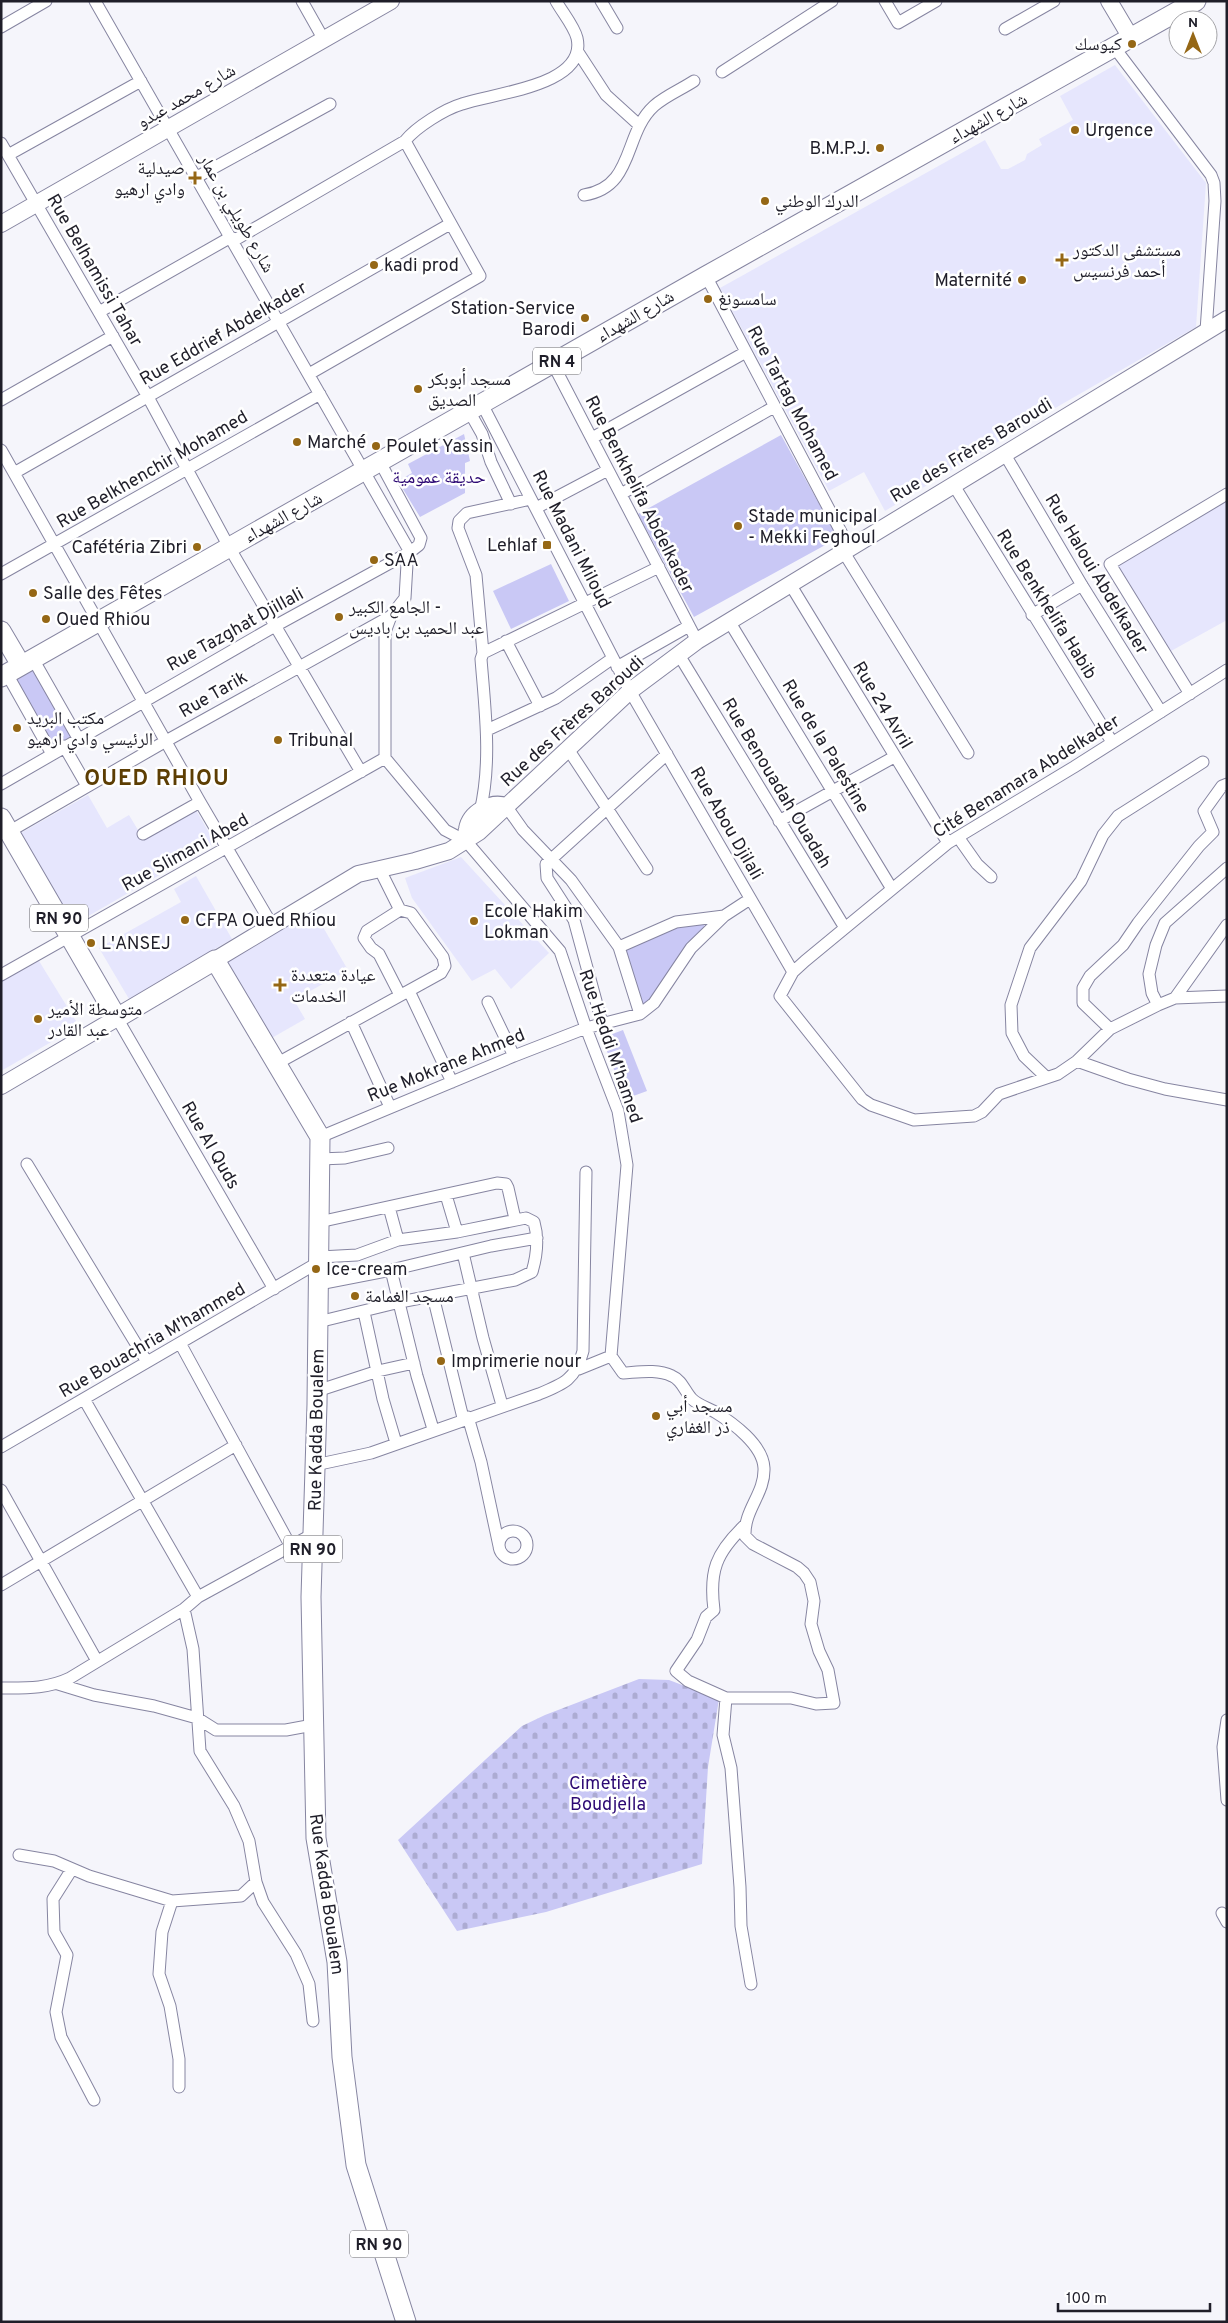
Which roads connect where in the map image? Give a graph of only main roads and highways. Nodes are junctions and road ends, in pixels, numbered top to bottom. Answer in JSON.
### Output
{"nodes":[{"id":1,"x":1196,"y":1,"type":"edge"},
{"id":2,"x":1,"y":631,"type":"edge"},
{"id":3,"x":16,"y":669,"type":"edge"},
{"id":4,"x":4,"y":829,"type":"edge"},
{"id":5,"x":406,"y":2322,"type":"edge"}],
"edges":[{"from":1,"to":3,"type":"main road","name":"شارع الشهداء","number":"RN 4"},
{"from":2,"to":3,"type":"main road"},
{"from":4,"to":5,"type":"main road","name":"Rue Kadda Boualem","number":"RN 90"}]}
